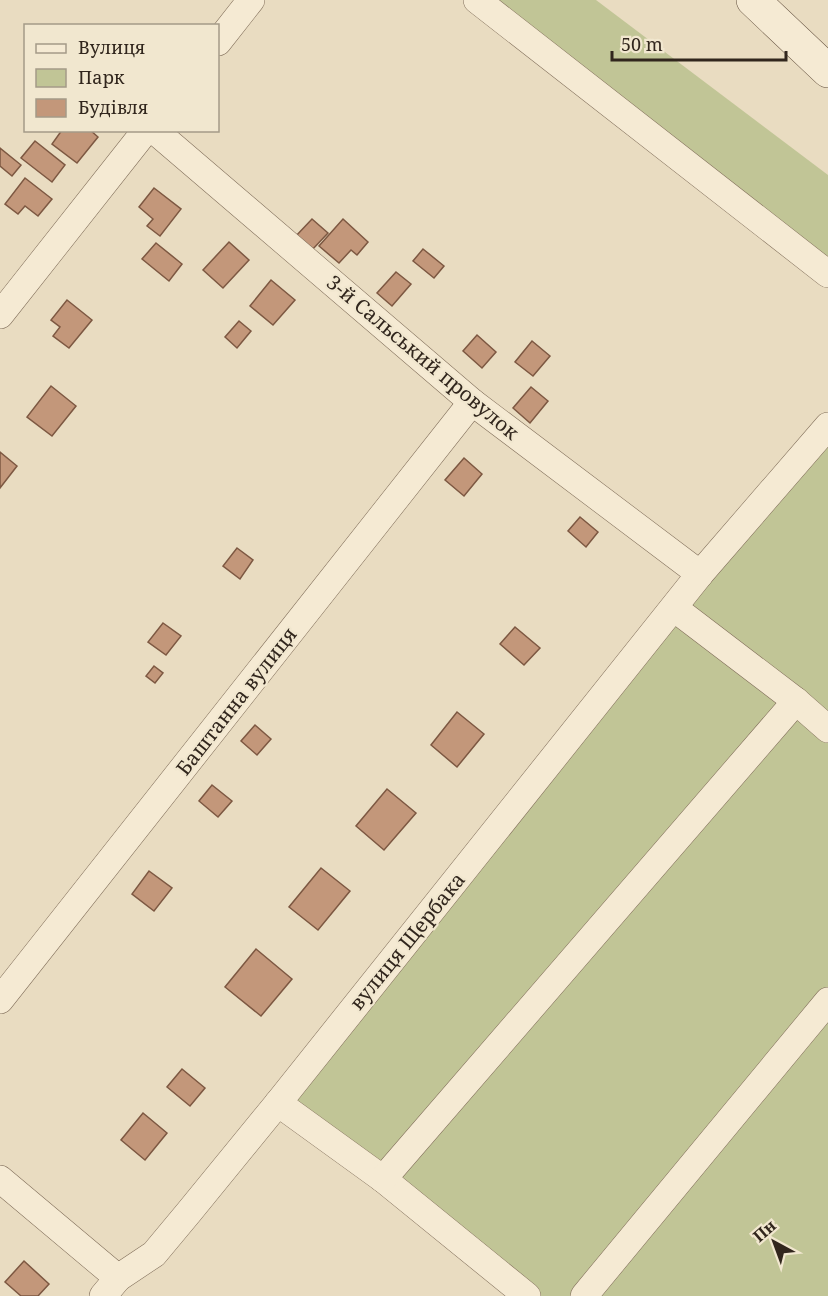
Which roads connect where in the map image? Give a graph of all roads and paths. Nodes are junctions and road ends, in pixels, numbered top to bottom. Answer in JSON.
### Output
{"nodes":[{"id":1,"x":251,"y":0,"type":"edge"},
{"id":2,"x":477,"y":0,"type":"edge"},
{"id":3,"x":753,"y":0,"type":"edge"},
{"id":4,"x":219,"y":41,"type":"edge"},
{"id":5,"x":828,"y":71,"type":"edge"},
{"id":6,"x":144,"y":132,"type":"edge"},
{"id":7,"x":156,"y":132,"type":"edge"},
{"id":8,"x":828,"y":274,"type":"edge"},
{"id":9,"x":0,"y":315,"type":"edge"},
{"id":10,"x":472,"y":402,"type":"junction"},
{"id":11,"x":828,"y":426,"type":"edge"},
{"id":12,"x":700,"y":574,"type":"junction"},
{"id":13,"x":674,"y":608,"type":"junction"},
{"id":14,"x":796,"y":701,"type":"junction"},
{"id":15,"x":828,"y":729,"type":"edge"},
{"id":16,"x":0,"y":1000,"type":"edge"},
{"id":17,"x":828,"y":1001,"type":"edge"},
{"id":18,"x":278,"y":1103,"type":"junction"},
{"id":19,"x":0,"y":1179,"type":"edge"},
{"id":20,"x":383,"y":1179,"type":"junction"},
{"id":21,"x":110,"y":1287,"type":"edge"},
{"id":22,"x":527,"y":1296,"type":"edge"},
{"id":23,"x":584,"y":1296,"type":"edge"}],
"edges":[{"from":1,"to":4,"type":"street"},
{"from":2,"to":8,"type":"street"},
{"from":3,"to":5,"type":"street"},
{"from":6,"to":9,"type":"street"},
{"from":7,"to":10,"type":"street","name":"3-й Сальський провулок"},
{"from":10,"to":12,"type":"street","name":"3-й Сальський провулок"},
{"from":10,"to":16,"type":"street","name":"Баштанна вулиця"},
{"from":11,"to":12,"type":"street","name":"вулиця Щербака"},
{"from":12,"to":13,"type":"street","name":"вулиця Щербака"},
{"from":13,"to":14,"type":"street"},
{"from":13,"to":18,"type":"street","name":"вулиця Щербака"},
{"from":14,"to":15,"type":"street"},
{"from":14,"to":20,"type":"street"},
{"from":17,"to":23,"type":"street"},
{"from":18,"to":20,"type":"street"},
{"from":18,"to":21,"type":"street","name":"вулиця Щербака"},
{"from":19,"to":21,"type":"street"},
{"from":20,"to":22,"type":"street"}]}
